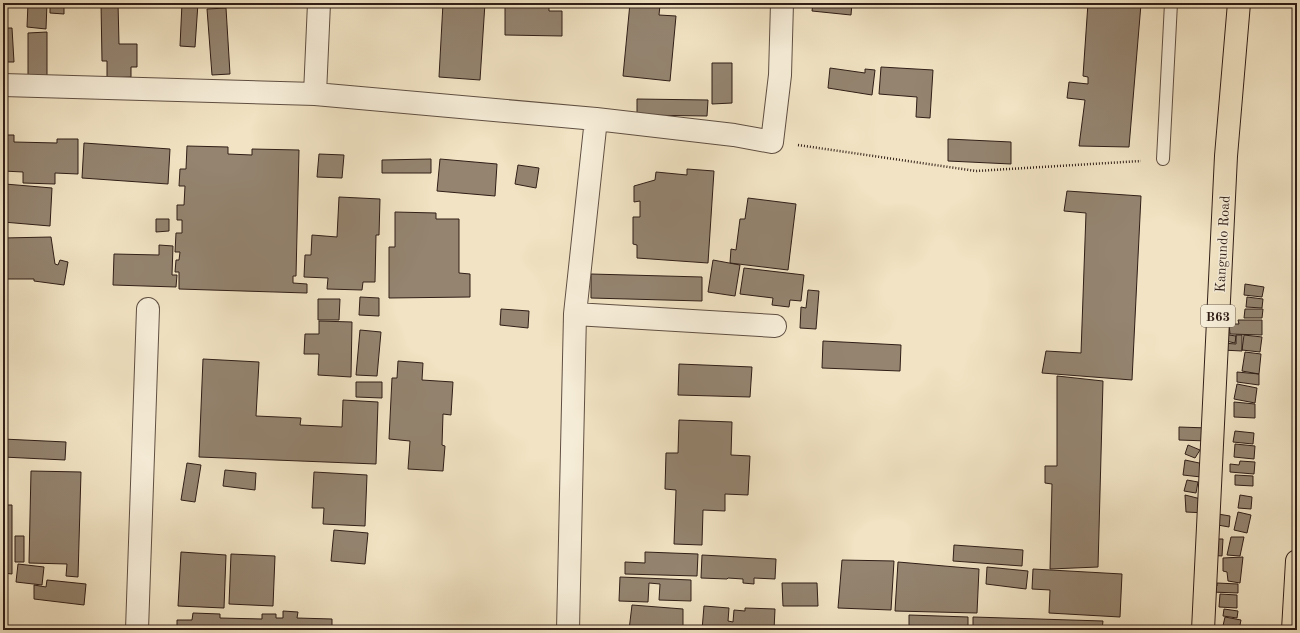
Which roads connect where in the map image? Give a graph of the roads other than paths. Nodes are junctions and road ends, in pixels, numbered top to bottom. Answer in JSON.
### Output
{"nodes":[{"id":1,"x":319,"y":3,"type":"edge"},
{"id":2,"x":782,"y":3,"type":"edge"},
{"id":3,"x":1171,"y":3,"type":"edge"},
{"id":4,"x":1239,"y":3,"type":"edge"},
{"id":5,"x":3,"y":85,"type":"edge"},
{"id":6,"x":315,"y":94,"type":"junction"},
{"id":7,"x":596,"y":119,"type":"junction"},
{"id":8,"x":1163,"y":159,"type":"road end"},
{"id":9,"x":148,"y":309,"type":"dead end"},
{"id":10,"x":575,"y":314,"type":"junction"},
{"id":11,"x":775,"y":326,"type":"dead end"},
{"id":12,"x":1297,"y":561,"type":"edge"},
{"id":13,"x":137,"y":630,"type":"edge"},
{"id":14,"x":568,"y":630,"type":"edge"},
{"id":15,"x":1203,"y":630,"type":"edge"},
{"id":16,"x":1293,"y":630,"type":"edge"}],
"edges":[{"from":1,"to":6,"type":"street"},
{"from":2,"to":7,"type":"street"},
{"from":3,"to":8,"type":"lane"},
{"from":4,"to":15,"type":"highway","name":"Kangundo Road","number":"B63"},
{"from":5,"to":6,"type":"street"},
{"from":6,"to":7,"type":"street"},
{"from":7,"to":10,"type":"street"},
{"from":9,"to":13,"type":"street"},
{"from":10,"to":11,"type":"street"},
{"from":10,"to":14,"type":"street"},
{"from":12,"to":16,"type":"highway"}]}
